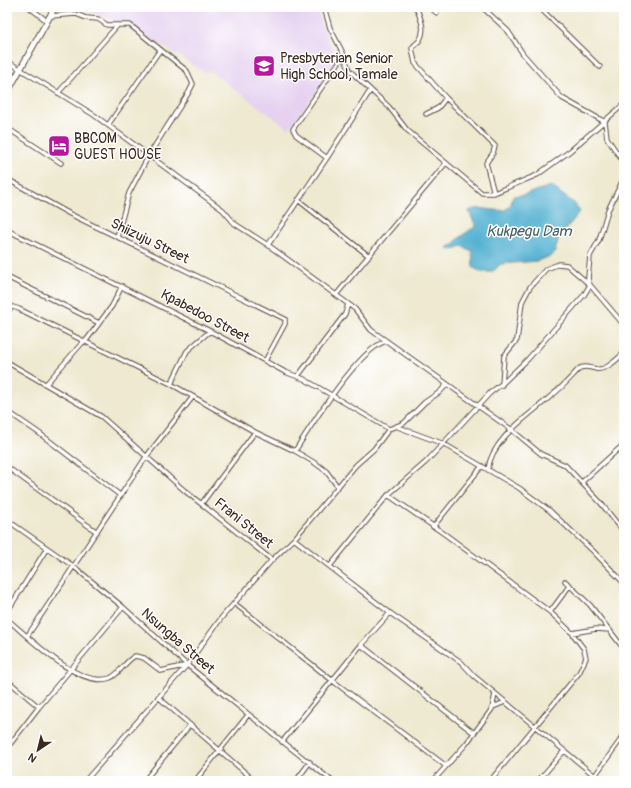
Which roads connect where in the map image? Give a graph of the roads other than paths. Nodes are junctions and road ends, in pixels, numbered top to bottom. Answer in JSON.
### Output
{"nodes":[{"id":1,"x":29,"y":7,"type":"edge"},
{"id":2,"x":55,"y":7,"type":"edge"},
{"id":3,"x":324,"y":7,"type":"edge"},
{"id":4,"x":416,"y":7,"type":"edge"},
{"id":5,"x":429,"y":7,"type":"edge"},
{"id":6,"x":482,"y":7,"type":"edge"},
{"id":7,"x":539,"y":7,"type":"edge"},
{"id":8,"x":437,"y":13,"type":"dead end"},
{"id":9,"x":49,"y":18,"type":"junction"},
{"id":10,"x":117,"y":26,"type":"junction"},
{"id":11,"x":160,"y":50,"type":"junction"},
{"id":12,"x":344,"y":54,"type":"junction"},
{"id":13,"x":7,"y":61,"type":"edge"},
{"id":14,"x":600,"y":67,"type":"dead end"},
{"id":15,"x":20,"y":69,"type":"junction"},
{"id":16,"x":370,"y":90,"type":"junction"},
{"id":17,"x":7,"y":93,"type":"edge"},
{"id":18,"x":58,"y":93,"type":"junction"},
{"id":19,"x":446,"y":98,"type":"junction"},
{"id":20,"x":624,"y":104,"type":"edge"},
{"id":21,"x":426,"y":114,"type":"dead end"},
{"id":22,"x":605,"y":122,"type":"junction"},
{"id":23,"x":108,"y":125,"type":"junction"},
{"id":24,"x":7,"y":128,"type":"edge"},
{"id":25,"x":150,"y":155,"type":"junction"},
{"id":26,"x":327,"y":158,"type":"junction"},
{"id":27,"x":61,"y":163,"type":"dead end"},
{"id":28,"x":624,"y":163,"type":"edge"},
{"id":29,"x":446,"y":164,"type":"junction"},
{"id":30,"x":624,"y":178,"type":"edge"},
{"id":31,"x":7,"y":179,"type":"edge"},
{"id":32,"x":494,"y":193,"type":"junction"},
{"id":33,"x":298,"y":200,"type":"junction"},
{"id":34,"x":7,"y":230,"type":"edge"},
{"id":35,"x":117,"y":236,"type":"junction"},
{"id":36,"x":268,"y":245,"type":"junction"},
{"id":37,"x":369,"y":256,"type":"junction"},
{"id":38,"x":7,"y":277,"type":"edge"},
{"id":39,"x":590,"y":285,"type":"junction"},
{"id":40,"x":122,"y":286,"type":"junction"},
{"id":41,"x":336,"y":295,"type":"junction"},
{"id":42,"x":348,"y":304,"type":"junction"},
{"id":43,"x":7,"y":310,"type":"edge"},
{"id":44,"x":99,"y":323,"type":"junction"},
{"id":45,"x":624,"y":325,"type":"edge"},
{"id":46,"x":210,"y":331,"type":"junction"},
{"id":47,"x":387,"y":341,"type":"junction"},
{"id":48,"x":84,"y":342,"type":"junction"},
{"id":49,"x":624,"y":353,"type":"edge"},
{"id":50,"x":265,"y":361,"type":"junction"},
{"id":51,"x":7,"y":362,"type":"edge"},
{"id":52,"x":298,"y":376,"type":"junction"},
{"id":53,"x":46,"y":384,"type":"junction"},
{"id":54,"x":171,"y":384,"type":"junction"},
{"id":55,"x":448,"y":384,"type":"junction"},
{"id":56,"x":502,"y":385,"type":"junction"},
{"id":57,"x":330,"y":396,"type":"junction"},
{"id":58,"x":192,"y":398,"type":"junction"},
{"id":59,"x":479,"y":407,"type":"junction"},
{"id":60,"x":7,"y":411,"type":"edge"},
{"id":61,"x":398,"y":427,"type":"junction"},
{"id":62,"x":389,"y":429,"type":"junction"},
{"id":63,"x":512,"y":430,"type":"junction"},
{"id":64,"x":255,"y":432,"type":"junction"},
{"id":65,"x":444,"y":444,"type":"junction"},
{"id":66,"x":624,"y":444,"type":"edge"},
{"id":67,"x":295,"y":451,"type":"junction"},
{"id":68,"x":146,"y":457,"type":"junction"},
{"id":69,"x":489,"y":460,"type":"junction"},
{"id":70,"x":481,"y":466,"type":"junction"},
{"id":71,"x":7,"y":467,"type":"edge"},
{"id":72,"x":488,"y":470,"type":"junction"},
{"id":73,"x":582,"y":482,"type":"junction"},
{"id":74,"x":338,"y":486,"type":"junction"},
{"id":75,"x":388,"y":495,"type":"junction"},
{"id":76,"x":121,"y":496,"type":"junction"},
{"id":77,"x":202,"y":503,"type":"junction"},
{"id":78,"x":7,"y":520,"type":"edge"},
{"id":79,"x":433,"y":527,"type":"junction"},
{"id":80,"x":97,"y":532,"type":"junction"},
{"id":81,"x":624,"y":532,"type":"edge"},
{"id":82,"x":294,"y":539,"type":"junction"},
{"id":83,"x":47,"y":548,"type":"junction"},
{"id":84,"x":272,"y":560,"type":"junction"},
{"id":85,"x":73,"y":566,"type":"junction"},
{"id":86,"x":330,"y":566,"type":"junction"},
{"id":87,"x":565,"y":581,"type":"dead end"},
{"id":88,"x":624,"y":583,"type":"edge"},
{"id":89,"x":570,"y":585,"type":"junction"},
{"id":90,"x":234,"y":603,"type":"junction"},
{"id":91,"x":123,"y":607,"type":"junction"},
{"id":92,"x":7,"y":612,"type":"edge"},
{"id":93,"x":390,"y":612,"type":"junction"},
{"id":94,"x":550,"y":612,"type":"junction"},
{"id":95,"x":7,"y":619,"type":"edge"},
{"id":96,"x":610,"y":630,"type":"junction"},
{"id":97,"x":572,"y":633,"type":"junction"},
{"id":98,"x":28,"y":635,"type":"junction"},
{"id":99,"x":361,"y":645,"type":"junction"},
{"id":100,"x":624,"y":649,"type":"edge"},
{"id":101,"x":187,"y":665,"type":"junction"},
{"id":102,"x":69,"y":671,"type":"junction"},
{"id":103,"x":7,"y":680,"type":"edge"},
{"id":104,"x":333,"y":681,"type":"junction"},
{"id":105,"x":495,"y":694,"type":"junction"},
{"id":106,"x":158,"y":697,"type":"junction"},
{"id":107,"x":505,"y":702,"type":"junction"},
{"id":108,"x":39,"y":707,"type":"junction"},
{"id":109,"x":493,"y":707,"type":"junction"},
{"id":110,"x":248,"y":715,"type":"junction"},
{"id":111,"x":190,"y":725,"type":"junction"},
{"id":112,"x":534,"y":727,"type":"junction"},
{"id":113,"x":474,"y":733,"type":"junction"},
{"id":114,"x":624,"y":735,"type":"edge"},
{"id":115,"x":282,"y":742,"type":"junction"},
{"id":116,"x":7,"y":748,"type":"edge"},
{"id":117,"x":220,"y":751,"type":"junction"},
{"id":118,"x":564,"y":751,"type":"junction"},
{"id":119,"x":310,"y":762,"type":"junction"},
{"id":120,"x":446,"y":766,"type":"junction"},
{"id":121,"x":250,"y":776,"type":"junction"},
{"id":122,"x":595,"y":776,"type":"junction"},
{"id":123,"x":85,"y":781,"type":"edge"},
{"id":124,"x":144,"y":781,"type":"edge"},
{"id":125,"x":195,"y":781,"type":"edge"},
{"id":126,"x":246,"y":781,"type":"edge"},
{"id":127,"x":255,"y":781,"type":"edge"},
{"id":128,"x":296,"y":781,"type":"edge"},
{"id":129,"x":332,"y":781,"type":"edge"},
{"id":130,"x":433,"y":781,"type":"edge"},
{"id":131,"x":490,"y":781,"type":"edge"},
{"id":132,"x":538,"y":781,"type":"edge"},
{"id":133,"x":592,"y":781,"type":"edge"}],
"edges":[{"from":1,"to":9,"type":"street"},
{"from":2,"to":9,"type":"street"},
{"from":3,"to":12,"type":"street"},
{"from":4,"to":19,"type":"street"},
{"from":5,"to":8,"type":"street"},
{"from":6,"to":22,"type":"street"},
{"from":7,"to":14,"type":"street"},
{"from":9,"to":10,"type":"street"},
{"from":9,"to":15,"type":"street"},
{"from":10,"to":11,"type":"street"},
{"from":10,"to":18,"type":"street"},
{"from":11,"to":23,"type":"street"},
{"from":11,"to":25,"type":"street"},
{"from":12,"to":16,"type":"street"},
{"from":12,"to":26,"type":"street"},
{"from":13,"to":15,"type":"street"},
{"from":15,"to":17,"type":"street"},
{"from":15,"to":18,"type":"street"},
{"from":16,"to":26,"type":"street"},
{"from":16,"to":29,"type":"street"},
{"from":18,"to":23,"type":"street"},
{"from":19,"to":21,"type":"street"},
{"from":19,"to":32,"type":"street"},
{"from":20,"to":22,"type":"street"},
{"from":22,"to":28,"type":"street"},
{"from":22,"to":32,"type":"street"},
{"from":23,"to":25,"type":"street"},
{"from":24,"to":27,"type":"street"},
{"from":25,"to":35,"type":"street"},
{"from":25,"to":36,"type":"street"},
{"from":26,"to":33,"type":"street"},
{"from":29,"to":32,"type":"street"},
{"from":29,"to":37,"type":"street"},
{"from":30,"to":39,"type":"street"},
{"from":31,"to":35,"type":"street","name":"Shiizuju Street"},
{"from":33,"to":36,"type":"street"},
{"from":33,"to":37,"type":"street"},
{"from":34,"to":40,"type":"street","name":"Kpabedoo Street"},
{"from":35,"to":50,"type":"street","name":"Shiizuju Street"},
{"from":36,"to":41,"type":"street"},
{"from":37,"to":41,"type":"street"},
{"from":38,"to":44,"type":"street"},
{"from":39,"to":45,"type":"street"},
{"from":39,"to":56,"type":"street"},
{"from":39,"to":56,"type":"street"},
{"from":40,"to":44,"type":"street"},
{"from":40,"to":46,"type":"street","name":"Kpabedoo Street"},
{"from":41,"to":42,"type":"street"},
{"from":42,"to":47,"type":"street"},
{"from":42,"to":52,"type":"street"},
{"from":43,"to":48,"type":"street"},
{"from":44,"to":48,"type":"street"},
{"from":46,"to":50,"type":"street","name":"Kpabedoo Street"},
{"from":46,"to":54,"type":"street"},
{"from":47,"to":55,"type":"street"},
{"from":47,"to":57,"type":"street"},
{"from":48,"to":53,"type":"street"},
{"from":48,"to":54,"type":"street"},
{"from":49,"to":63,"type":"street"},
{"from":50,"to":52,"type":"street","name":"Kpabedoo Street"},
{"from":51,"to":53,"type":"street","name":"Frani Street"},
{"from":52,"to":57,"type":"street","name":"Kpabedoo Street"},
{"from":53,"to":68,"type":"street","name":"Frani Street"},
{"from":54,"to":58,"type":"street"},
{"from":55,"to":59,"type":"street"},
{"from":55,"to":61,"type":"street"},
{"from":56,"to":59,"type":"street"},
{"from":57,"to":62,"type":"street","name":"Kpabedoo Street"},
{"from":57,"to":67,"type":"street"},
{"from":58,"to":64,"type":"street"},
{"from":58,"to":68,"type":"street"},
{"from":59,"to":63,"type":"street"},
{"from":59,"to":65,"type":"street"},
{"from":60,"to":76,"type":"street"},
{"from":61,"to":62,"type":"street"},
{"from":61,"to":65,"type":"street"},
{"from":62,"to":74,"type":"street"},
{"from":63,"to":69,"type":"street"},
{"from":63,"to":73,"type":"street"},
{"from":64,"to":67,"type":"street"},
{"from":64,"to":77,"type":"street"},
{"from":65,"to":70,"type":"street"},
{"from":65,"to":75,"type":"street"},
{"from":66,"to":73,"type":"street"},
{"from":67,"to":74,"type":"street"},
{"from":68,"to":76,"type":"street"},
{"from":68,"to":77,"type":"street","name":"Frani Street"},
{"from":69,"to":70,"type":"street"},
{"from":69,"to":72,"type":"street"},
{"from":70,"to":72,"type":"street"},
{"from":70,"to":79,"type":"street"},
{"from":71,"to":80,"type":"street"},
{"from":72,"to":88,"type":"street"},
{"from":73,"to":81,"type":"street"},
{"from":74,"to":82,"type":"street"},
{"from":75,"to":79,"type":"street"},
{"from":75,"to":86,"type":"street"},
{"from":76,"to":80,"type":"street"},
{"from":77,"to":84,"type":"street","name":"Frani Street"},
{"from":78,"to":83,"type":"street","name":"Nsungba Street"},
{"from":79,"to":94,"type":"street"},
{"from":80,"to":85,"type":"street"},
{"from":82,"to":84,"type":"street"},
{"from":82,"to":86,"type":"street"},
{"from":83,"to":85,"type":"street","name":"Nsungba Street"},
{"from":83,"to":92,"type":"street"},
{"from":84,"to":90,"type":"street","name":"Frani Street"},
{"from":85,"to":91,"type":"street","name":"Nsungba Street"},
{"from":85,"to":98,"type":"street"},
{"from":86,"to":93,"type":"street"},
{"from":87,"to":89,"type":"street"},
{"from":89,"to":94,"type":"street"},
{"from":89,"to":96,"type":"street"},
{"from":90,"to":101,"type":"street","name":"Frani Street"},
{"from":90,"to":104,"type":"street"},
{"from":91,"to":101,"type":"street","name":"Nsungba Street"},
{"from":91,"to":102,"type":"street"},
{"from":93,"to":99,"type":"street"},
{"from":93,"to":105,"type":"street"},
{"from":94,"to":97,"type":"street"},
{"from":95,"to":98,"type":"street"},
{"from":96,"to":97,"type":"street"},
{"from":96,"to":100,"type":"street"},
{"from":97,"to":112,"type":"street"},
{"from":98,"to":102,"type":"street"},
{"from":99,"to":104,"type":"street"},
{"from":99,"to":113,"type":"street"},
{"from":101,"to":102,"type":"street"},
{"from":101,"to":106,"type":"street","name":"Frani Street"},
{"from":101,"to":110,"type":"street","name":"Nsungba Street"},
{"from":102,"to":108,"type":"street"},
{"from":103,"to":108,"type":"street"},
{"from":104,"to":115,"type":"street"},
{"from":104,"to":120,"type":"street"},
{"from":105,"to":107,"type":"street"},
{"from":105,"to":109,"type":"street"},
{"from":106,"to":111,"type":"street"},
{"from":106,"to":123,"type":"street","name":"Frani Street"},
{"from":107,"to":109,"type":"street"},
{"from":107,"to":112,"type":"street"},
{"from":108,"to":116,"type":"street"},
{"from":109,"to":113,"type":"street"},
{"from":110,"to":115,"type":"street","name":"Nsungba Street"},
{"from":110,"to":117,"type":"street"},
{"from":111,"to":117,"type":"street"},
{"from":111,"to":124,"type":"street"},
{"from":112,"to":118,"type":"street"},
{"from":112,"to":131,"type":"street"},
{"from":113,"to":120,"type":"street"},
{"from":114,"to":122,"type":"street"},
{"from":115,"to":119,"type":"street","name":"Nsungba Street"},
{"from":117,"to":121,"type":"street"},
{"from":117,"to":125,"type":"street"},
{"from":118,"to":122,"type":"street"},
{"from":118,"to":132,"type":"street"},
{"from":119,"to":128,"type":"street"},
{"from":119,"to":129,"type":"street","name":"Nsungba Street"},
{"from":120,"to":130,"type":"street"},
{"from":121,"to":126,"type":"street"},
{"from":121,"to":127,"type":"street"},
{"from":122,"to":133,"type":"street"}]}
